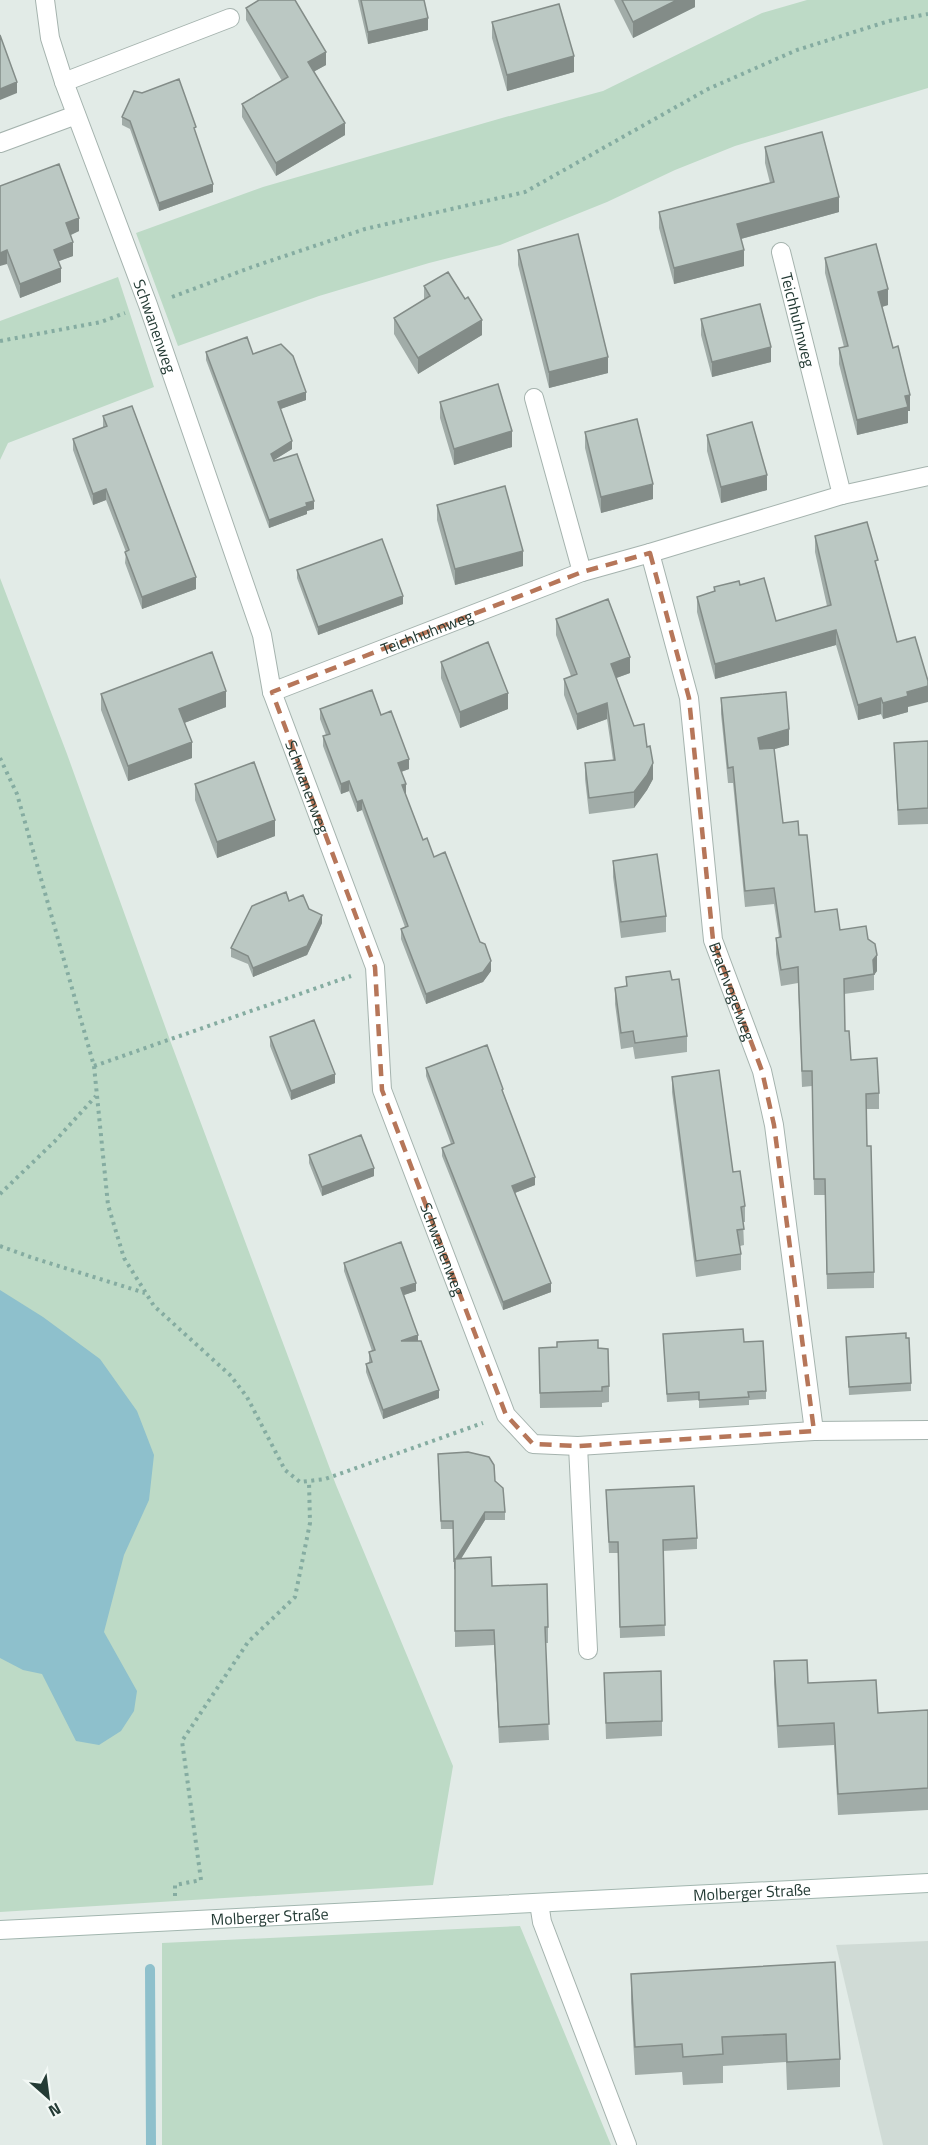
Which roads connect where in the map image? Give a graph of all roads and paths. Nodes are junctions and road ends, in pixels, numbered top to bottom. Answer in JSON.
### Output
{"nodes":[{"id":1,"x":45,"y":0,"type":"edge"},
{"id":2,"x":928,"y":14,"type":"edge"},
{"id":3,"x":230,"y":18,"type":"dead end"},
{"id":4,"x":64,"y":82,"type":"junction"},
{"id":5,"x":76,"y":115,"type":"junction"},
{"id":6,"x":0,"y":143,"type":"edge"},
{"id":7,"x":781,"y":252,"type":"dead end"},
{"id":8,"x":148,"y":305,"type":"junction"},
{"id":9,"x":0,"y":341,"type":"edge"},
{"id":10,"x":534,"y":398,"type":"dead end"},
{"id":11,"x":928,"y":476,"type":"edge"},
{"id":12,"x":842,"y":495,"type":"junction"},
{"id":13,"x":650,"y":554,"type":"junction"},
{"id":14,"x":582,"y":572,"type":"junction"},
{"id":15,"x":272,"y":692,"type":"junction"},
{"id":16,"x":0,"y":758,"type":"edge"},
{"id":17,"x":375,"y":967,"type":"junction"},
{"id":18,"x":94,"y":1066,"type":"junction"},
{"id":19,"x":97,"y":1096,"type":"junction"},
{"id":20,"x":0,"y":1194,"type":"edge"},
{"id":21,"x":0,"y":1246,"type":"edge"},
{"id":22,"x":145,"y":1293,"type":"junction"},
{"id":23,"x":506,"y":1415,"type":"junction"},
{"id":24,"x":928,"y":1430,"type":"edge"},
{"id":25,"x":814,"y":1431,"type":"junction"},
{"id":26,"x":578,"y":1446,"type":"junction"},
{"id":27,"x":309,"y":1481,"type":"junction"},
{"id":28,"x":588,"y":1650,"type":"dead end"},
{"id":29,"x":928,"y":1883,"type":"edge"},
{"id":30,"x":539,"y":1903,"type":"junction"},
{"id":31,"x":175,"y":1920,"type":"junction"},
{"id":32,"x":0,"y":1930,"type":"edge"},
{"id":33,"x":627,"y":2145,"type":"edge"}],
"edges":[{"from":1,"to":4,"type":"street","name":"Schwanenweg"},
{"from":2,"to":8,"type":"path"},
{"from":3,"to":4,"type":"street"},
{"from":4,"to":5,"type":"street","name":"Schwanenweg"},
{"from":5,"to":6,"type":"street"},
{"from":5,"to":8,"type":"street","name":"Schwanenweg"},
{"from":7,"to":12,"type":"street","name":"Teichhuhnweg"},
{"from":8,"to":9,"type":"path"},
{"from":8,"to":15,"type":"street","name":"Schwanenweg"},
{"from":10,"to":14,"type":"street"},
{"from":11,"to":12,"type":"street","name":"Teichhuhnweg"},
{"from":12,"to":13,"type":"street","name":"Teichhuhnweg"},
{"from":13,"to":14,"type":"street","name":"Teichhuhnweg"},
{"from":13,"to":25,"type":"street","name":"Brachvogelweg"},
{"from":14,"to":15,"type":"street","name":"Teichhuhnweg"},
{"from":15,"to":17,"type":"street","name":"Schwanenweg"},
{"from":16,"to":18,"type":"path"},
{"from":17,"to":18,"type":"path"},
{"from":17,"to":23,"type":"street","name":"Schwanenweg"},
{"from":18,"to":19,"type":"path"},
{"from":19,"to":20,"type":"path"},
{"from":19,"to":22,"type":"path"},
{"from":21,"to":22,"type":"path"},
{"from":22,"to":27,"type":"path"},
{"from":23,"to":26,"type":"street","name":"Schwanenweg"},
{"from":23,"to":27,"type":"path"},
{"from":24,"to":25,"type":"street","name":"Schwanenweg"},
{"from":25,"to":26,"type":"street","name":"Schwanenweg"},
{"from":26,"to":28,"type":"street"},
{"from":27,"to":31,"type":"path"},
{"from":29,"to":30,"type":"street","name":"Molberger Straße"},
{"from":30,"to":31,"type":"street","name":"Molberger Straße"},
{"from":30,"to":33,"type":"street"},
{"from":31,"to":32,"type":"street","name":"Molberger Straße"}]}
